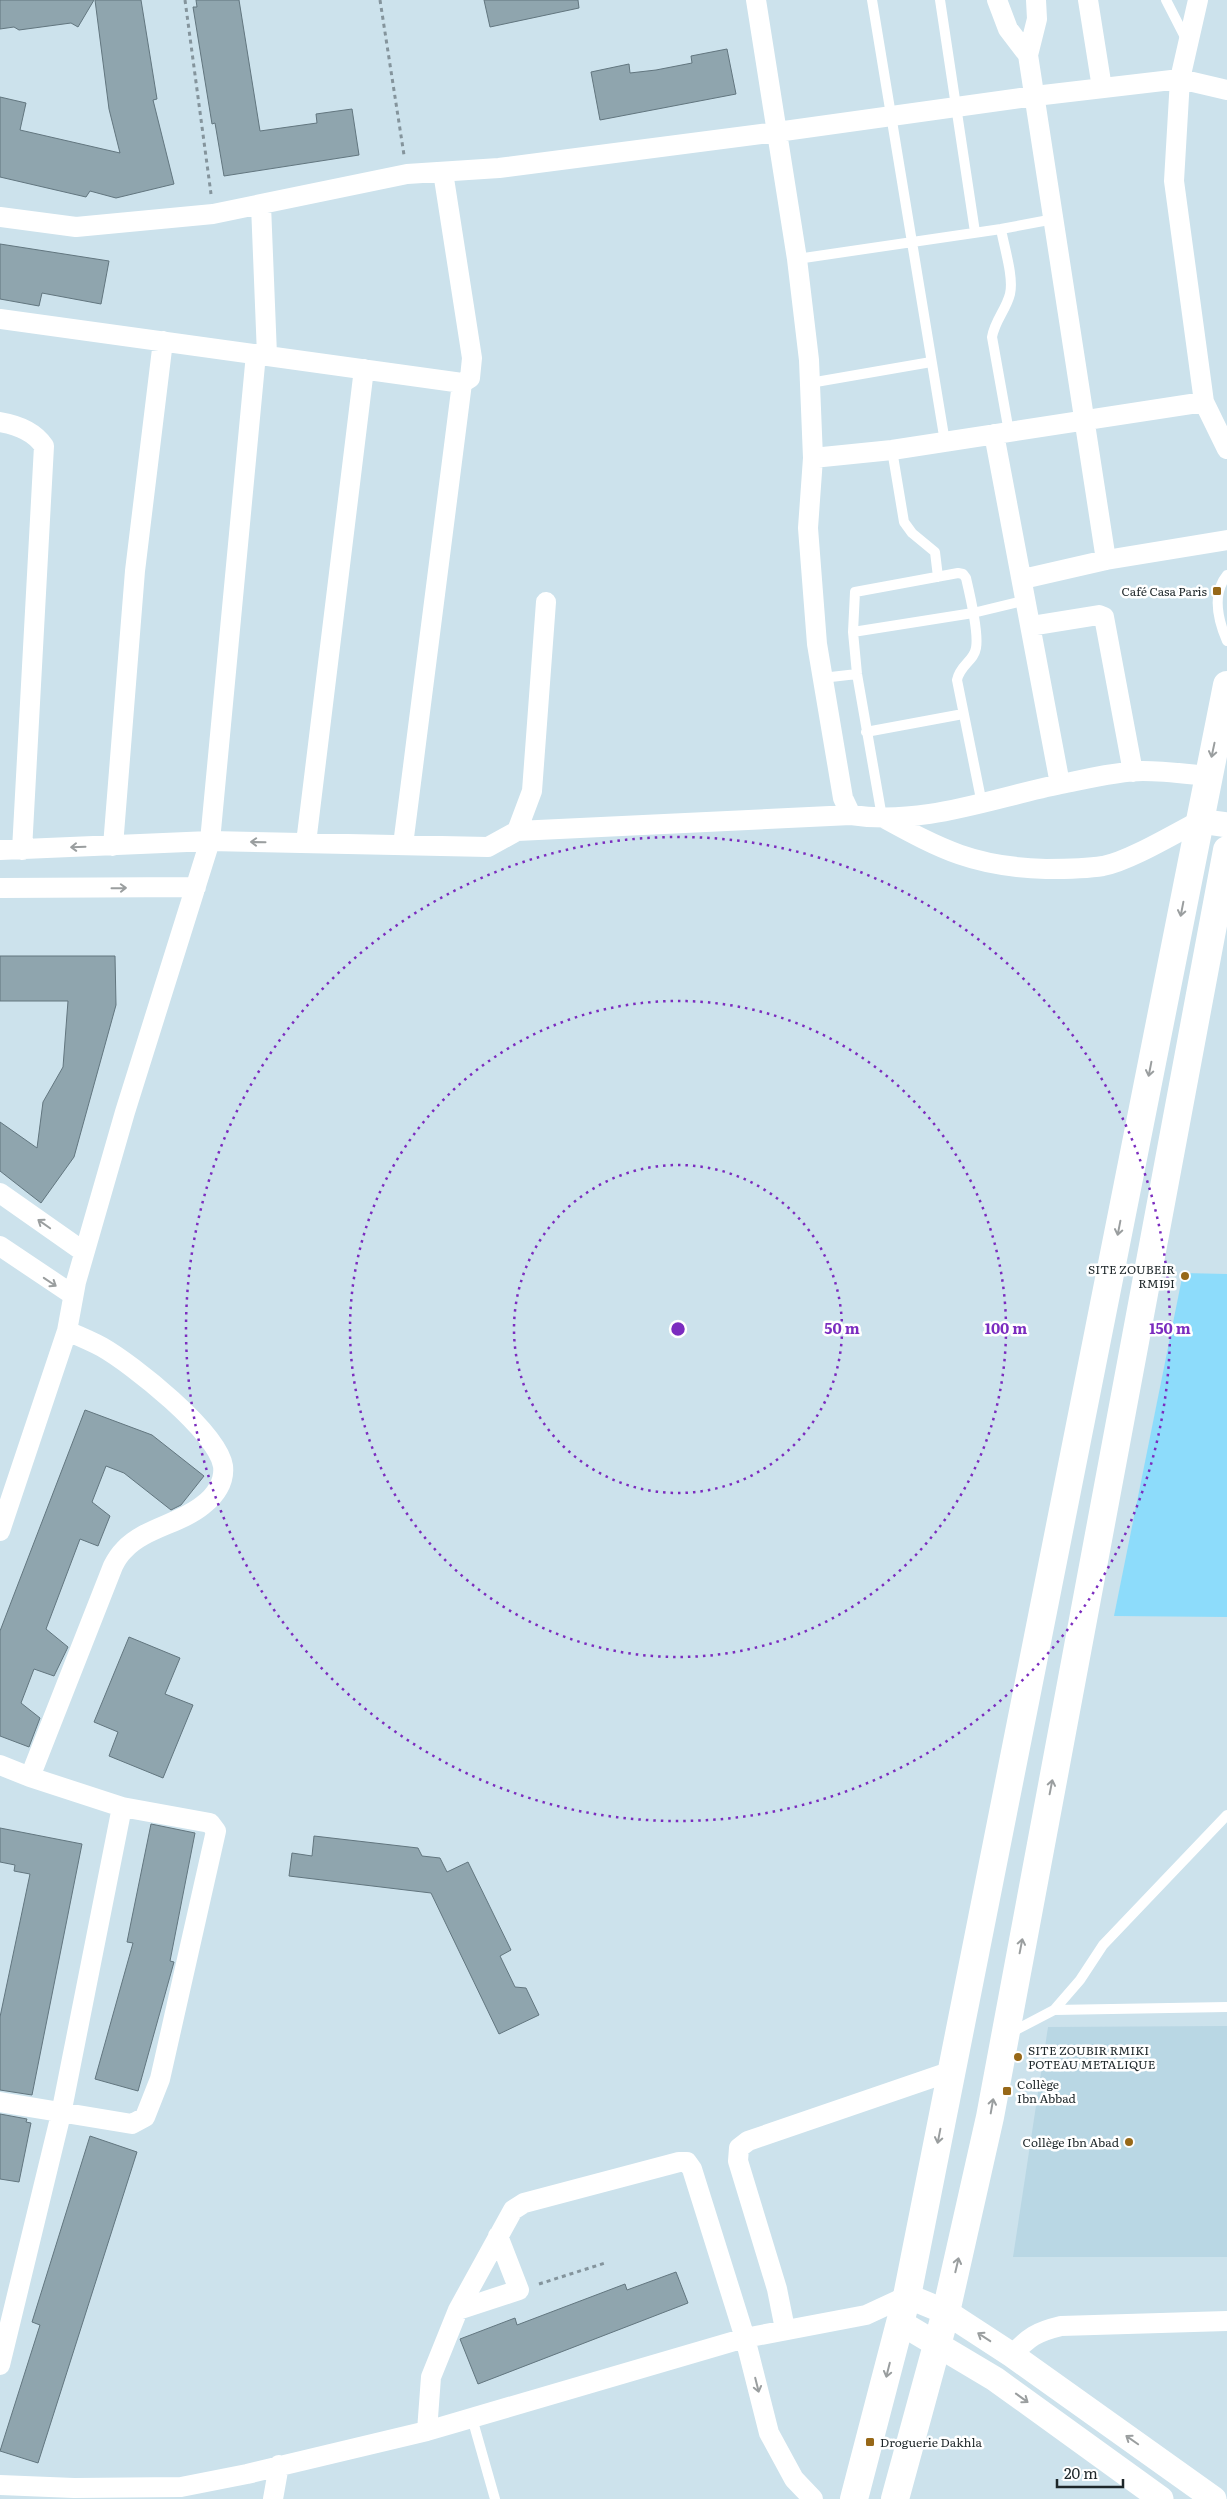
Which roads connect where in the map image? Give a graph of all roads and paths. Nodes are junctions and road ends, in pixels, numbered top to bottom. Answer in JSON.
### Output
{"nodes":[{"id":1,"x":185,"y":0,"type":"edge"},
{"id":2,"x":380,"y":0,"type":"edge"},
{"id":3,"x":756,"y":0,"type":"edge"},
{"id":4,"x":872,"y":0,"type":"edge"},
{"id":5,"x":940,"y":0,"type":"edge"},
{"id":6,"x":997,"y":0,"type":"edge"},
{"id":7,"x":1036,"y":0,"type":"edge"},
{"id":8,"x":1088,"y":0,"type":"edge"},
{"id":9,"x":1166,"y":0,"type":"edge"},
{"id":10,"x":1198,"y":0,"type":"edge"},
{"id":11,"x":1188,"y":43,"type":"junction"},
{"id":12,"x":1028,"y":55,"type":"junction"},
{"id":13,"x":1180,"y":79,"type":"junction"},
{"id":14,"x":1102,"y":88,"type":"junction"},
{"id":15,"x":1227,"y":90,"type":"edge"},
{"id":16,"x":1035,"y":96,"type":"junction"},
{"id":17,"x":955,"y":107,"type":"junction"},
{"id":18,"x":890,"y":116,"type":"junction"},
{"id":19,"x":777,"y":132,"type":"junction"},
{"id":20,"x":443,"y":172,"type":"junction"},
{"id":21,"x":407,"y":174,"type":"junction"},
{"id":22,"x":261,"y":205,"type":"junction"},
{"id":23,"x":213,"y":214,"type":"junction"},
{"id":24,"x":0,"y":217,"type":"edge"},
{"id":25,"x":1054,"y":219,"type":"junction"},
{"id":26,"x":1002,"y":229,"type":"junction"},
{"id":27,"x":974,"y":232,"type":"junction"},
{"id":28,"x":911,"y":241,"type":"junction"},
{"id":29,"x":797,"y":259,"type":"junction"},
{"id":30,"x":0,"y":319,"type":"edge"},
{"id":31,"x":163,"y":341,"type":"junction"},
{"id":32,"x":261,"y":355,"type":"junction"},
{"id":33,"x":931,"y":362,"type":"junction"},
{"id":34,"x":364,"y":369,"type":"junction"},
{"id":35,"x":462,"y":383,"type":"junction"},
{"id":36,"x":810,"y":383,"type":"junction"},
{"id":37,"x":1204,"y":402,"type":"junction"},
{"id":38,"x":1085,"y":421,"type":"junction"},
{"id":39,"x":0,"y":422,"type":"edge"},
{"id":40,"x":1002,"y":433,"type":"junction"},
{"id":41,"x":945,"y":442,"type":"junction"},
{"id":42,"x":1227,"y":449,"type":"edge"},
{"id":43,"x":892,"y":450,"type":"junction"},
{"id":44,"x":813,"y":458,"type":"junction"},
{"id":45,"x":1227,"y":540,"type":"edge"},
{"id":46,"x":1106,"y":560,"type":"junction"},
{"id":47,"x":1227,"y":575,"type":"edge"},
{"id":48,"x":938,"y":577,"type":"junction"},
{"id":49,"x":1023,"y":579,"type":"junction"},
{"id":50,"x":1026,"y":600,"type":"junction"},
{"id":51,"x":546,"y":602,"type":"dead end"},
{"id":52,"x":973,"y":613,"type":"junction"},
{"id":53,"x":1031,"y":626,"type":"junction"},
{"id":54,"x":853,"y":632,"type":"junction"},
{"id":55,"x":1227,"y":641,"type":"edge"},
{"id":56,"x":857,"y":674,"type":"junction"},
{"id":57,"x":822,"y":678,"type":"junction"},
{"id":58,"x":1227,"y":685,"type":"edge"},
{"id":59,"x":963,"y":714,"type":"junction"},
{"id":60,"x":866,"y":732,"type":"junction"},
{"id":61,"x":1133,"y":772,"type":"junction"},
{"id":62,"x":1208,"y":776,"type":"junction"},
{"id":63,"x":1060,"y":784,"type":"junction"},
{"id":64,"x":982,"y":804,"type":"junction"},
{"id":65,"x":851,"y":815,"type":"junction"},
{"id":66,"x":882,"y":817,"type":"junction"},
{"id":67,"x":1199,"y":821,"type":"junction"},
{"id":68,"x":1227,"y":825,"type":"edge"},
{"id":69,"x":516,"y":831,"type":"junction"},
{"id":70,"x":210,"y":841,"type":"junction"},
{"id":71,"x":306,"y":843,"type":"junction"},
{"id":72,"x":403,"y":845,"type":"junction"},
{"id":73,"x":113,"y":846,"type":"junction"},
{"id":74,"x":0,"y":850,"type":"edge"},
{"id":75,"x":22,"y":850,"type":"junction"},
{"id":76,"x":1227,"y":850,"type":"edge"},
{"id":77,"x":196,"y":887,"type":"junction"},
{"id":78,"x":0,"y":888,"type":"edge"},
{"id":79,"x":0,"y":1193,"type":"edge"},
{"id":80,"x":0,"y":1246,"type":"edge"},
{"id":81,"x":84,"y":1252,"type":"junction"},
{"id":82,"x":73,"y":1296,"type":"junction"},
{"id":83,"x":68,"y":1331,"type":"junction"},
{"id":84,"x":0,"y":1532,"type":"edge"},
{"id":85,"x":0,"y":1765,"type":"edge"},
{"id":86,"x":30,"y":1778,"type":"junction"},
{"id":87,"x":122,"y":1807,"type":"junction"},
{"id":88,"x":1227,"y":1815,"type":"edge"},
{"id":89,"x":1227,"y":2007,"type":"edge"},
{"id":90,"x":1054,"y":2010,"type":"junction"},
{"id":91,"x":1004,"y":2036,"type":"junction"},
{"id":92,"x":952,"y":2071,"type":"junction"},
{"id":93,"x":0,"y":2102,"type":"edge"},
{"id":94,"x":62,"y":2114,"type":"junction"},
{"id":95,"x":498,"y":2236,"type":"junction"},
{"id":96,"x":605,"y":2263,"type":"dead end"},
{"id":97,"x":519,"y":2290,"type":"junction"},
{"id":98,"x":907,"y":2296,"type":"junction"},
{"id":99,"x":458,"y":2310,"type":"junction"},
{"id":100,"x":946,"y":2312,"type":"junction"},
{"id":101,"x":866,"y":2315,"type":"junction"},
{"id":102,"x":1227,"y":2322,"type":"edge"},
{"id":103,"x":900,"y":2323,"type":"junction"},
{"id":104,"x":785,"y":2329,"type":"junction"},
{"id":105,"x":745,"y":2338,"type":"junction"},
{"id":106,"x":937,"y":2343,"type":"junction"},
{"id":107,"x":1012,"y":2355,"type":"junction"},
{"id":108,"x":0,"y":2365,"type":"edge"},
{"id":109,"x":472,"y":2418,"type":"junction"},
{"id":110,"x":427,"y":2432,"type":"junction"},
{"id":111,"x":280,"y":2465,"type":"junction"},
{"id":112,"x":0,"y":2485,"type":"edge"},
{"id":113,"x":273,"y":2499,"type":"edge"},
{"id":114,"x":495,"y":2499,"type":"edge"},
{"id":115,"x":813,"y":2499,"type":"edge"},
{"id":116,"x":854,"y":2499,"type":"edge"},
{"id":117,"x":895,"y":2499,"type":"edge"},
{"id":118,"x":1161,"y":2499,"type":"edge"},
{"id":119,"x":1214,"y":2499,"type":"edge"}],
"edges":[{"from":1,"to":23,"type":"path"},
{"from":2,"to":21,"type":"path"},
{"from":3,"to":19,"type":"street"},
{"from":4,"to":18,"type":"lane"},
{"from":5,"to":17,"type":"lane"},
{"from":6,"to":12,"type":"street"},
{"from":7,"to":12,"type":"street"},
{"from":8,"to":14,"type":"street"},
{"from":9,"to":11,"type":"lane"},
{"from":10,"to":11,"type":"street"},
{"from":11,"to":13,"type":"street"},
{"from":12,"to":16,"type":"street"},
{"from":13,"to":14,"type":"street"},
{"from":13,"to":15,"type":"street"},
{"from":13,"to":37,"type":"street"},
{"from":14,"to":16,"type":"street"},
{"from":16,"to":17,"type":"street"},
{"from":16,"to":25,"type":"street"},
{"from":17,"to":18,"type":"street"},
{"from":17,"to":27,"type":"lane"},
{"from":18,"to":19,"type":"street"},
{"from":18,"to":28,"type":"lane"},
{"from":19,"to":20,"type":"street"},
{"from":19,"to":29,"type":"street"},
{"from":20,"to":21,"type":"street"},
{"from":20,"to":35,"type":"street"},
{"from":21,"to":22,"type":"street"},
{"from":22,"to":23,"type":"street"},
{"from":22,"to":32,"type":"street"},
{"from":23,"to":24,"type":"street"},
{"from":25,"to":26,"type":"lane"},
{"from":25,"to":38,"type":"street"},
{"from":26,"to":27,"type":"lane"},
{"from":26,"to":40,"type":"lane"},
{"from":27,"to":28,"type":"lane"},
{"from":28,"to":29,"type":"lane"},
{"from":28,"to":33,"type":"lane"},
{"from":29,"to":36,"type":"street"},
{"from":30,"to":31,"type":"street"},
{"from":31,"to":32,"type":"street"},
{"from":31,"to":73,"type":"street"},
{"from":32,"to":34,"type":"street"},
{"from":32,"to":70,"type":"street"},
{"from":33,"to":36,"type":"lane"},
{"from":33,"to":41,"type":"lane"},
{"from":34,"to":35,"type":"street"},
{"from":34,"to":71,"type":"street"},
{"from":35,"to":72,"type":"street"},
{"from":36,"to":44,"type":"street"},
{"from":37,"to":38,"type":"street"},
{"from":37,"to":42,"type":"street"},
{"from":38,"to":40,"type":"street"},
{"from":38,"to":46,"type":"street"},
{"from":39,"to":75,"type":"street"},
{"from":40,"to":41,"type":"street"},
{"from":40,"to":49,"type":"street"},
{"from":41,"to":43,"type":"street"},
{"from":43,"to":44,"type":"street"},
{"from":43,"to":48,"type":"lane"},
{"from":44,"to":57,"type":"street"},
{"from":45,"to":46,"type":"street"},
{"from":46,"to":49,"type":"street"},
{"from":47,"to":55,"type":"lane"},
{"from":48,"to":52,"type":"lane"},
{"from":48,"to":54,"type":"lane"},
{"from":49,"to":50,"type":"street"},
{"from":50,"to":52,"type":"lane"},
{"from":50,"to":53,"type":"street"},
{"from":51,"to":69,"type":"street"},
{"from":52,"to":54,"type":"lane"},
{"from":52,"to":59,"type":"lane"},
{"from":53,"to":61,"type":"street"},
{"from":53,"to":63,"type":"street"},
{"from":54,"to":56,"type":"lane"},
{"from":56,"to":57,"type":"lane"},
{"from":56,"to":60,"type":"lane"},
{"from":57,"to":65,"type":"street"},
{"from":58,"to":62,"type":"main road","one_way":true},
{"from":59,"to":60,"type":"lane"},
{"from":59,"to":64,"type":"lane"},
{"from":60,"to":66,"type":"lane"},
{"from":61,"to":62,"type":"street"},
{"from":61,"to":63,"type":"street"},
{"from":62,"to":67,"type":"main road"},
{"from":63,"to":64,"type":"street"},
{"from":64,"to":66,"type":"street"},
{"from":65,"to":66,"type":"street"},
{"from":65,"to":69,"type":"street"},
{"from":66,"to":67,"type":"street"},
{"from":67,"to":68,"type":"street"},
{"from":67,"to":92,"type":"main road","one_way":true},
{"from":69,"to":72,"type":"street"},
{"from":71,"to":70,"type":"street","one_way":true},
{"from":70,"to":73,"type":"street"},
{"from":70,"to":77,"type":"street"},
{"from":71,"to":72,"type":"street"},
{"from":73,"to":75,"type":"street","one_way":true},
{"from":74,"to":75,"type":"street"},
{"from":91,"to":76,"type":"main road","one_way":true},
{"from":78,"to":77,"type":"street","one_way":true},
{"from":77,"to":81,"type":"street"},
{"from":81,"to":79,"type":"street","one_way":true},
{"from":80,"to":82,"type":"street","one_way":true},
{"from":81,"to":82,"type":"street"},
{"from":82,"to":83,"type":"street"},
{"from":83,"to":84,"type":"street"},
{"from":83,"to":86,"type":"street"},
{"from":85,"to":86,"type":"street"},
{"from":86,"to":87,"type":"street"},
{"from":87,"to":94,"type":"street"},
{"from":87,"to":94,"type":"street"},
{"from":88,"to":90,"type":"lane"},
{"from":89,"to":90,"type":"lane"},
{"from":90,"to":91,"type":"lane"},
{"from":100,"to":91,"type":"main road","one_way":true},
{"from":92,"to":98,"type":"main road","one_way":true},
{"from":92,"to":104,"type":"street"},
{"from":93,"to":94,"type":"street"},
{"from":94,"to":108,"type":"street"},
{"from":95,"to":97,"type":"street"},
{"from":95,"to":99,"type":"street"},
{"from":95,"to":105,"type":"street"},
{"from":96,"to":97,"type":"path"},
{"from":97,"to":99,"type":"street"},
{"from":98,"to":100,"type":"street"},
{"from":98,"to":101,"type":"street"},
{"from":98,"to":103,"type":"main road"},
{"from":99,"to":110,"type":"street"},
{"from":100,"to":106,"type":"main road"},
{"from":107,"to":100,"type":"street","one_way":true},
{"from":101,"to":103,"type":"street"},
{"from":101,"to":104,"type":"street"},
{"from":102,"to":107,"type":"street"},
{"from":103,"to":106,"type":"street"},
{"from":103,"to":116,"type":"main road","one_way":true},
{"from":104,"to":105,"type":"street"},
{"from":105,"to":109,"type":"street"},
{"from":105,"to":115,"type":"street","one_way":true},
{"from":106,"to":117,"type":"main road"},
{"from":106,"to":118,"type":"street","one_way":true},
{"from":119,"to":107,"type":"street","one_way":true},
{"from":109,"to":110,"type":"street"},
{"from":109,"to":114,"type":"lane"},
{"from":110,"to":111,"type":"street"},
{"from":111,"to":112,"type":"street"},
{"from":111,"to":113,"type":"street"}]}
